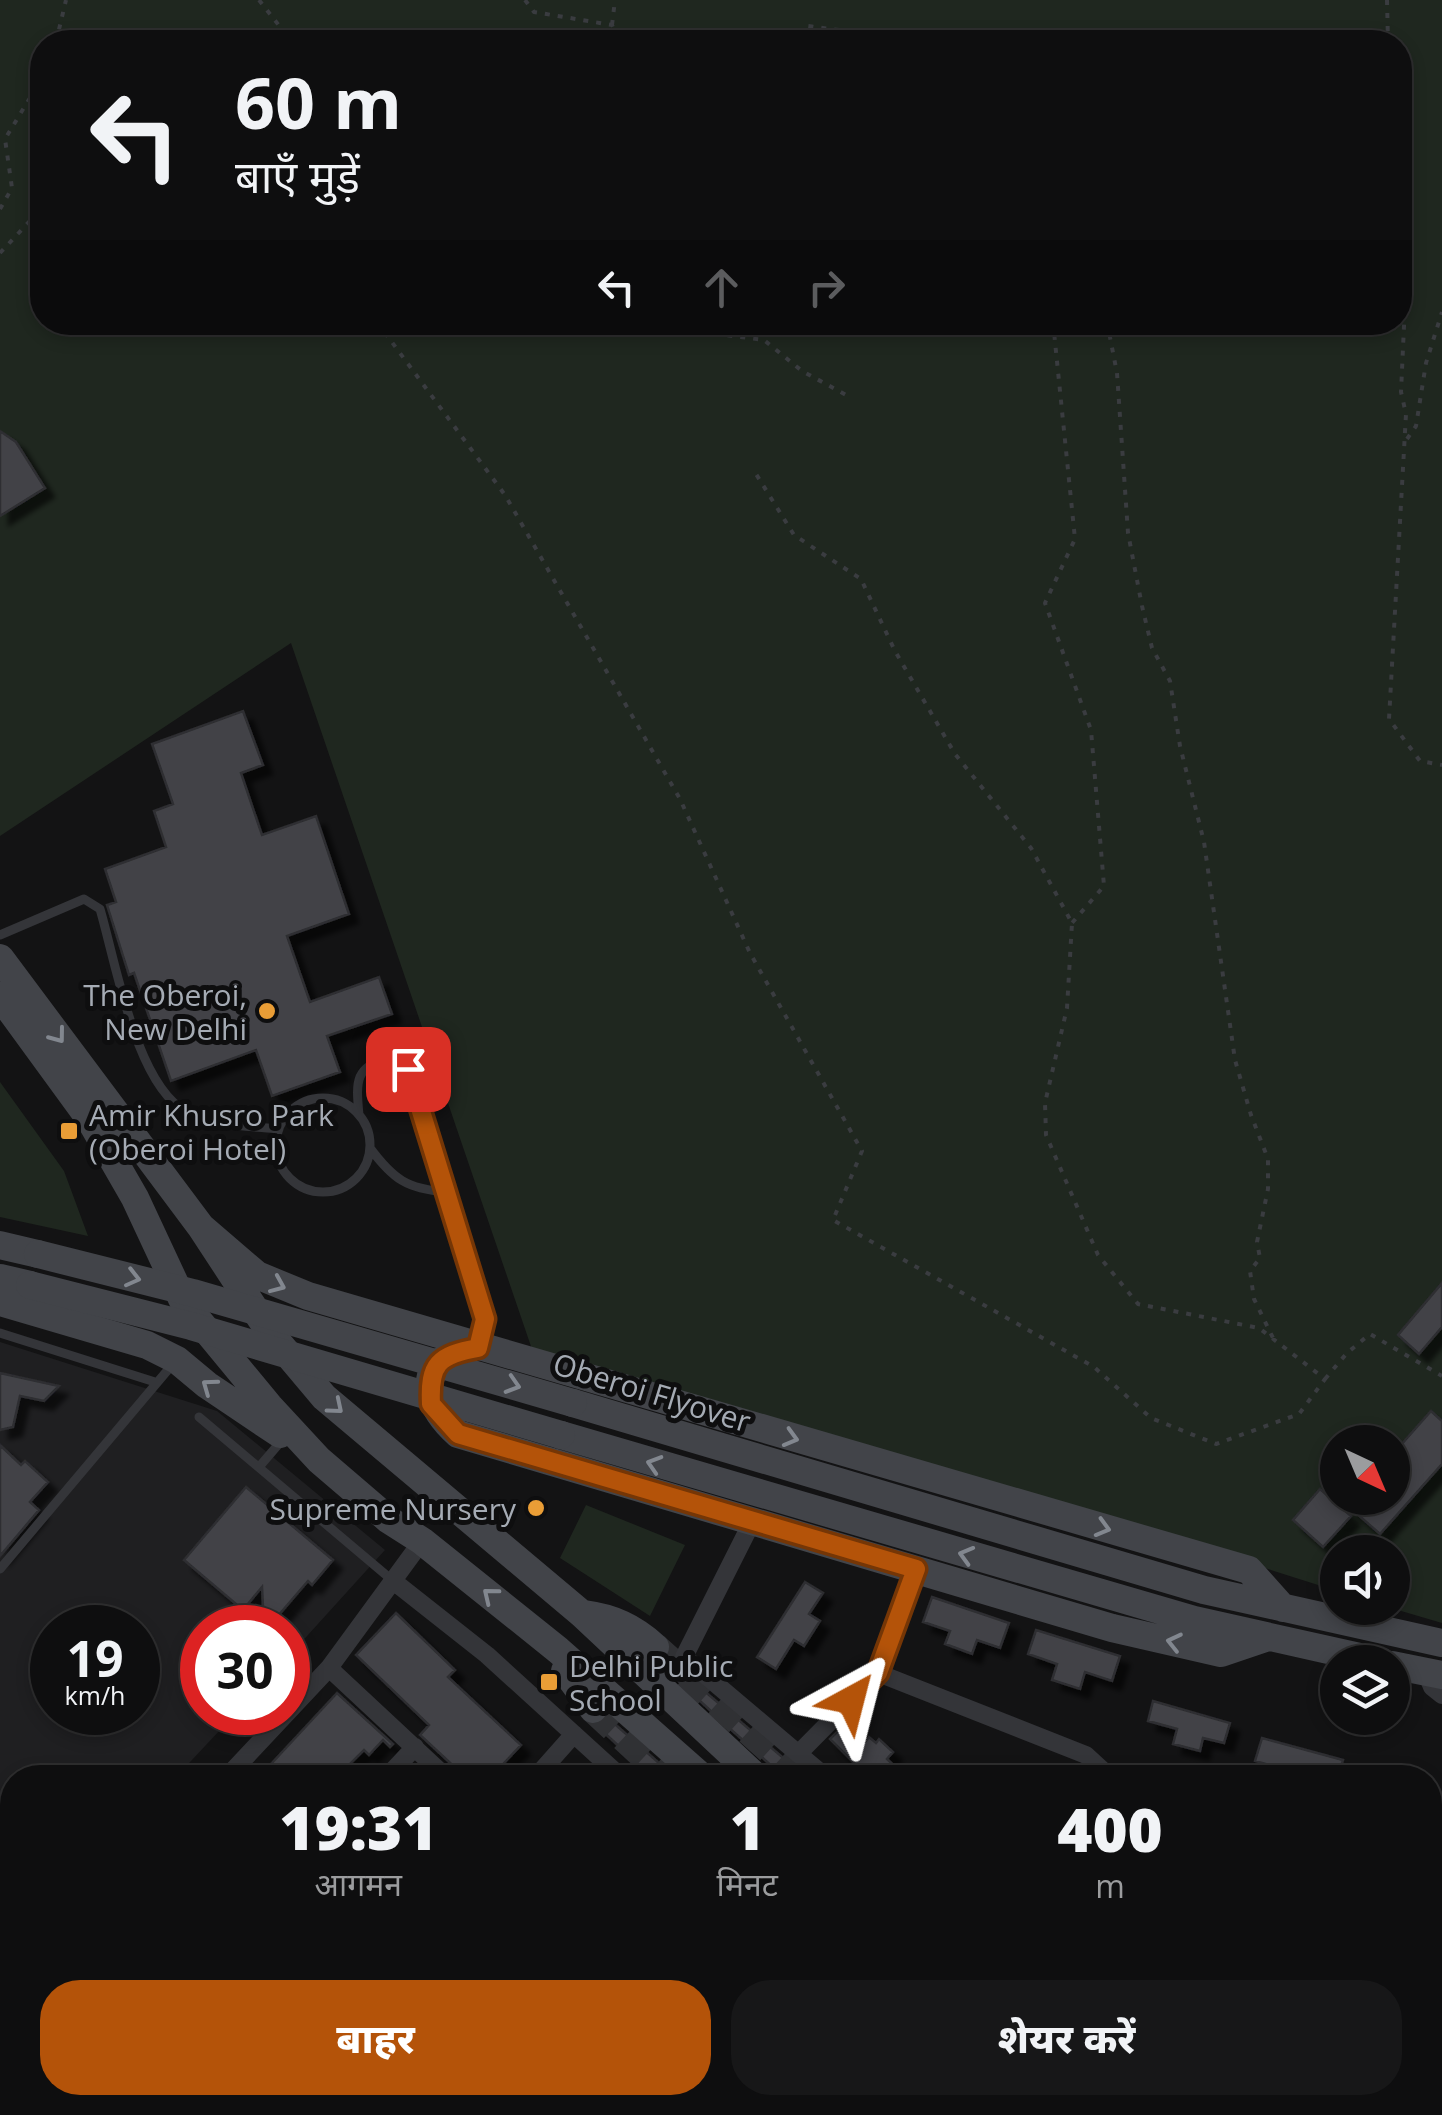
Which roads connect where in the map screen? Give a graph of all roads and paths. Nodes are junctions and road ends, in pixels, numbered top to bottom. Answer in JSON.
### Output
{"nodes":[{"id":1,"x":66,"y":0,"type":"edge"},
{"id":2,"x":259,"y":0,"type":"edge"},
{"id":3,"x":526,"y":0,"type":"edge"},
{"id":4,"x":615,"y":0,"type":"edge"},
{"id":5,"x":1387,"y":0,"type":"edge"},
{"id":6,"x":612,"y":25,"type":"junction"},
{"id":7,"x":59,"y":30,"type":"edge"},
{"id":8,"x":280,"y":30,"type":"edge"},
{"id":9,"x":614,"y":30,"type":"edge"},
{"id":10,"x":803,"y":30,"type":"edge"},
{"id":11,"x":838,"y":30,"type":"edge"},
{"id":12,"x":1388,"y":30,"type":"edge"},
{"id":13,"x":30,"y":98,"type":"edge"},
{"id":14,"x":0,"y":208,"type":"edge"},
{"id":15,"x":30,"y":221,"type":"edge"},
{"id":16,"x":0,"y":253,"type":"edge"},
{"id":17,"x":1442,"y":312,"type":"edge"},
{"id":18,"x":388,"y":335,"type":"edge"},
{"id":19,"x":725,"y":335,"type":"edge"},
{"id":20,"x":1055,"y":335,"type":"edge"},
{"id":21,"x":1110,"y":335,"type":"edge"},
{"id":22,"x":1402,"y":335,"type":"edge"},
{"id":23,"x":848,"y":396,"type":"dead end"},
{"id":24,"x":1404,"y":443,"type":"junction"},
{"id":25,"x":756,"y":474,"type":"dead end"},
{"id":26,"x":1442,"y":765,"type":"edge"},
{"id":27,"x":1072,"y":923,"type":"junction"},
{"id":28,"x":0,"y":935,"type":"edge"},
{"id":29,"x":0,"y":958,"type":"edge"},
{"id":30,"x":0,"y":996,"type":"edge"},
{"id":31,"x":359,"y":1116,"type":"junction"},
{"id":32,"x":278,"y":1129,"type":"junction"},
{"id":33,"x":370,"y":1148,"type":"junction"},
{"id":34,"x":446,"y":1192,"type":"junction"},
{"id":35,"x":201,"y":1226,"type":"junction"},
{"id":36,"x":0,"y":1244,"type":"edge"},
{"id":37,"x":0,"y":1278,"type":"edge"},
{"id":38,"x":0,"y":1302,"type":"edge"},
{"id":39,"x":0,"y":1332,"type":"edge"},
{"id":40,"x":1275,"y":1342,"type":"junction"},
{"id":41,"x":478,"y":1348,"type":"junction"},
{"id":42,"x":177,"y":1360,"type":"junction"},
{"id":43,"x":1442,"y":1376,"type":"edge"},
{"id":44,"x":1325,"y":1379,"type":"junction"},
{"id":45,"x":156,"y":1382,"type":"junction"},
{"id":46,"x":199,"y":1417,"type":"dead end"},
{"id":47,"x":284,"y":1436,"type":"junction"},
{"id":48,"x":319,"y":1460,"type":"junction"},
{"id":49,"x":259,"y":1467,"type":"junction"},
{"id":50,"x":753,"y":1520,"type":"junction"},
{"id":51,"x":422,"y":1541,"type":"junction"},
{"id":52,"x":0,"y":1569,"type":"edge"},
{"id":53,"x":916,"y":1569,"type":"junction"},
{"id":54,"x":392,"y":1580,"type":"junction"},
{"id":55,"x":1283,"y":1608,"type":"junction"},
{"id":56,"x":582,"y":1614,"type":"junction"},
{"id":57,"x":1268,"y":1637,"type":"junction"},
{"id":58,"x":1442,"y":1643,"type":"edge"},
{"id":59,"x":655,"y":1647,"type":"tunnel mouth"},
{"id":60,"x":1320,"y":1648,"type":"edge"},
{"id":61,"x":558,"y":1650,"type":"junction"},
{"id":62,"x":329,"y":1668,"type":"junction"},
{"id":63,"x":1410,"y":1671,"type":"edge"},
{"id":64,"x":878,"y":1673,"type":"junction"},
{"id":65,"x":1437,"y":1681,"type":"edge"},
{"id":66,"x":593,"y":1709,"type":"tunnel mouth"},
{"id":67,"x":574,"y":1734,"type":"junction"},
{"id":68,"x":415,"y":1747,"type":"junction"},
{"id":69,"x":799,"y":1752,"type":"junction"},
{"id":70,"x":238,"y":1765,"type":"edge"},
{"id":71,"x":398,"y":1765,"type":"edge"},
{"id":72,"x":434,"y":1765,"type":"edge"},
{"id":73,"x":547,"y":1765,"type":"edge"},
{"id":74,"x":608,"y":1765,"type":"edge"},
{"id":75,"x":688,"y":1765,"type":"edge"},
{"id":76,"x":743,"y":1765,"type":"edge"},
{"id":77,"x":813,"y":1765,"type":"edge"},
{"id":78,"x":1095,"y":1765,"type":"edge"}],
"edges":[{"from":1,"to":7,"type":"path"},
{"from":2,"to":8,"type":"path"},
{"from":3,"to":6,"type":"path"},
{"from":4,"to":6,"type":"path"},
{"from":5,"to":12,"type":"path"},
{"from":6,"to":9,"type":"path"},
{"from":10,"to":11,"type":"path"},
{"from":13,"to":14,"type":"path"},
{"from":15,"to":16,"type":"path"},
{"from":17,"to":24,"type":"path"},
{"from":18,"to":44,"type":"path"},
{"from":19,"to":23,"type":"path"},
{"from":20,"to":27,"type":"path"},
{"from":21,"to":40,"type":"path"},
{"from":22,"to":24,"type":"path"},
{"from":24,"to":26,"type":"path"},
{"from":25,"to":27,"type":"path"},
{"from":27,"to":40,"type":"path"},
{"from":28,"to":32,"type":"lane"},
{"from":29,"to":35,"type":"main road","one_way":true},
{"from":30,"to":48,"type":"main road"},
{"from":31,"to":32,"type":"lane"},
{"from":31,"to":33,"type":"lane"},
{"from":31,"to":34,"type":"lane"},
{"from":32,"to":33,"type":"lane"},
{"from":33,"to":34,"type":"lane"},
{"from":34,"to":41,"type":"lane"},
{"from":35,"to":41,"type":"main road","one_way":true},
{"from":35,"to":56,"type":"main road","one_way":true},
{"from":36,"to":55,"type":"main road","name":"Oberoi Flyover","one_way":true,"bridge":true},
{"from":57,"to":37,"type":"main road","one_way":true,"bridge":true},
{"from":38,"to":42,"type":"main road"},
{"from":39,"to":45,"type":"lane"},
{"from":40,"to":44,"type":"path"},
{"from":41,"to":50,"type":"main road"},
{"from":41,"to":55,"type":"main road","one_way":true},
{"from":42,"to":45,"type":"lane"},
{"from":47,"to":42,"type":"main road","one_way":true},
{"from":43,"to":44,"type":"path"},
{"from":45,"to":52,"type":"lane"},
{"from":46,"to":49,"type":"lane"},
{"from":47,"to":48,"type":"main road"},
{"from":47,"to":49,"type":"lane"},
{"from":48,"to":51,"type":"main road"},
{"from":49,"to":54,"type":"lane"},
{"from":50,"to":53,"type":"main road"},
{"from":50,"to":69,"type":"street"},
{"from":51,"to":54,"type":"street"},
{"from":61,"to":51,"type":"main road","one_way":true},
{"from":57,"to":53,"type":"main road","one_way":true},
{"from":53,"to":64,"type":"street"},
{"from":54,"to":62,"type":"street"},
{"from":54,"to":67,"type":"street"},
{"from":55,"to":58,"type":"main road","name":"Oberoi Flyover"},
{"from":56,"to":59,"type":"main road"},
{"from":56,"to":76,"type":"main road"},
{"from":57,"to":60,"type":"main road"},
{"from":61,"to":66,"type":"main road"},
{"from":61,"to":75,"type":"main road"},
{"from":62,"to":68,"type":"street"},
{"from":62,"to":70,"type":"street"},
{"from":63,"to":65,"type":"main road"},
{"from":64,"to":69,"type":"street"},
{"from":64,"to":78,"type":"street"},
{"from":67,"to":73,"type":"street"},
{"from":67,"to":74,"type":"street"},
{"from":68,"to":71,"type":"street"},
{"from":68,"to":72,"type":"street"},
{"from":69,"to":77,"type":"street"}]}
